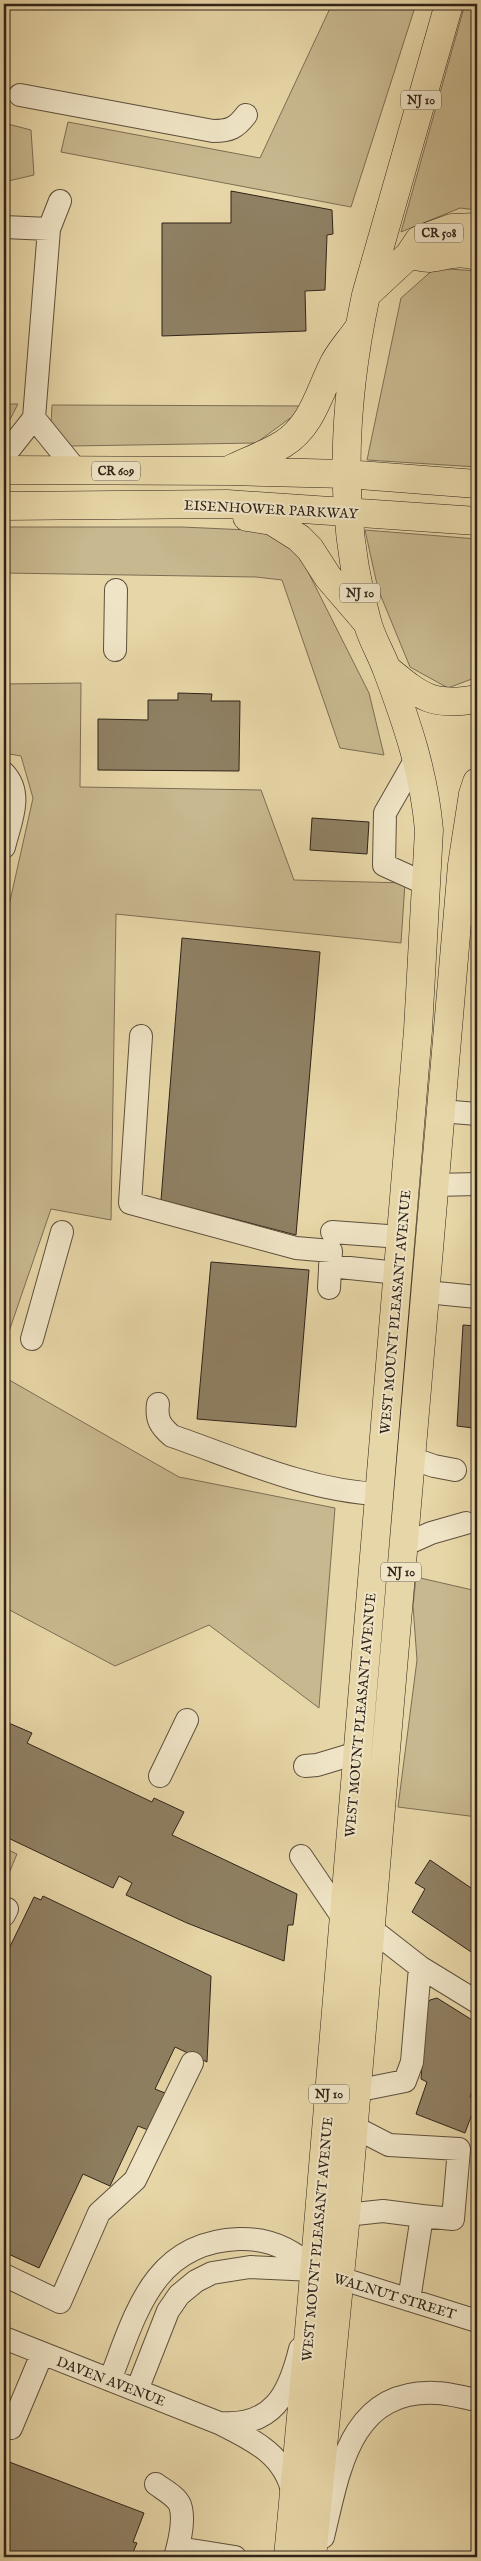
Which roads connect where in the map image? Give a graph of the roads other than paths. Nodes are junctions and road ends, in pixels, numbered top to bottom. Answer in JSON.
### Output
{"nodes":[{"id":1,"x":450,"y":4,"type":"edge"},
{"id":2,"x":20,"y":95,"type":"dead end"},
{"id":3,"x":246,"y":115,"type":"dead end"},
{"id":4,"x":60,"y":201,"type":"dead end"},
{"id":5,"x":4,"y":227,"type":"edge"},
{"id":6,"x":477,"y":227,"type":"edge"},
{"id":7,"x":48,"y":229,"type":"junction"},
{"id":8,"x":409,"y":255,"type":"junction"},
{"id":9,"x":477,"y":256,"type":"edge"},
{"id":10,"x":366,"y":295,"type":"junction"},
{"id":11,"x":359,"y":327,"type":"junction"},
{"id":12,"x":34,"y":418,"type":"junction"},
{"id":13,"x":4,"y":456,"type":"edge"},
{"id":14,"x":4,"y":470,"type":"edge"},
{"id":15,"x":77,"y":471,"type":"junction"},
{"id":16,"x":228,"y":471,"type":"junction"},
{"id":17,"x":346,"y":474,"type":"junction"},
{"id":18,"x":477,"y":484,"type":"edge"},
{"id":19,"x":227,"y":504,"type":"junction"},
{"id":20,"x":4,"y":506,"type":"edge"},
{"id":21,"x":348,"y":513,"type":"junction"},
{"id":22,"x":477,"y":521,"type":"edge"},
{"id":23,"x":116,"y":590,"type":"dead end"},
{"id":24,"x":367,"y":622,"type":"junction"},
{"id":25,"x":115,"y":650,"type":"dead end"},
{"id":26,"x":387,"y":669,"type":"junction"},
{"id":27,"x":477,"y":699,"type":"edge"},
{"id":28,"x":418,"y":758,"type":"junction"},
{"id":29,"x":4,"y":773,"type":"edge"},
{"id":30,"x":477,"y":782,"type":"edge"},
{"id":31,"x":4,"y":847,"type":"edge"},
{"id":32,"x":426,"y":884,"type":"junction"},
{"id":33,"x":141,"y":1036,"type":"dead end"},
{"id":34,"x":441,"y":1111,"type":"junction"},
{"id":35,"x":477,"y":1114,"type":"edge"},
{"id":36,"x":477,"y":1184,"type":"edge"},
{"id":37,"x":435,"y":1185,"type":"junction"},
{"id":38,"x":62,"y":1232,"type":"dead end"},
{"id":39,"x":332,"y":1232,"type":"dead end"},
{"id":40,"x":401,"y":1237,"type":"junction"},
{"id":41,"x":330,"y":1266,"type":"junction"},
{"id":42,"x":398,"y":1273,"type":"junction"},
{"id":43,"x":329,"y":1288,"type":"dead end"},
{"id":44,"x":426,"y":1292,"type":"junction"},
{"id":45,"x":477,"y":1297,"type":"edge"},
{"id":46,"x":32,"y":1339,"type":"dead end"},
{"id":47,"x":158,"y":1404,"type":"dead end"},
{"id":48,"x":411,"y":1458,"type":"junction"},
{"id":49,"x":455,"y":1470,"type":"dead end"},
{"id":50,"x":379,"y":1494,"type":"junction"},
{"id":51,"x":466,"y":1523,"type":"dead end"},
{"id":52,"x":404,"y":1545,"type":"junction"},
{"id":53,"x":187,"y":1720,"type":"dead end"},
{"id":54,"x":357,"y":1753,"type":"junction"},
{"id":55,"x":305,"y":1766,"type":"dead end"},
{"id":56,"x":160,"y":1776,"type":"dead end"},
{"id":57,"x":301,"y":1856,"type":"dead end"},
{"id":58,"x":343,"y":1918,"type":"junction"},
{"id":59,"x":370,"y":1928,"type":"junction"},
{"id":60,"x":420,"y":1967,"type":"junction"},
{"id":61,"x":477,"y":2002,"type":"edge"},
{"id":62,"x":192,"y":2063,"type":"dead end"},
{"id":63,"x":356,"y":2091,"type":"junction"},
{"id":64,"x":352,"y":2126,"type":"junction"},
{"id":65,"x":346,"y":2215,"type":"junction"},
{"id":66,"x":422,"y":2216,"type":"junction"},
{"id":67,"x":314,"y":2270,"type":"junction"},
{"id":68,"x":4,"y":2275,"type":"edge"},
{"id":69,"x":340,"y":2279,"type":"junction"},
{"id":70,"x":312,"y":2298,"type":"junction"},
{"id":71,"x":409,"y":2300,"type":"junction"},
{"id":72,"x":477,"y":2321,"type":"edge"},
{"id":73,"x":4,"y":2338,"type":"edge"},
{"id":74,"x":42,"y":2354,"type":"junction"},
{"id":75,"x":110,"y":2380,"type":"junction"},
{"id":76,"x":137,"y":2390,"type":"junction"},
{"id":77,"x":477,"y":2400,"type":"edge"},
{"id":78,"x":219,"y":2423,"type":"junction"},
{"id":79,"x":11,"y":2428,"type":"dead end"},
{"id":80,"x":156,"y":2484,"type":"dead end"},
{"id":81,"x":294,"y":2501,"type":"junction"},
{"id":82,"x":177,"y":2552,"type":"edge"},
{"id":83,"x":235,"y":2557,"type":"edge"},
{"id":84,"x":288,"y":2557,"type":"edge"},
{"id":85,"x":312,"y":2557,"type":"edge"},
{"id":86,"x":318,"y":2557,"type":"edge"}],
"edges":[{"from":1,"to":10,"type":"main road","number":"NJ 10"},
{"from":2,"to":3,"type":"street"},
{"from":4,"to":7,"type":"street"},
{"from":5,"to":7,"type":"street"},
{"from":6,"to":8,"type":"main road","number":"CR 508"},
{"from":7,"to":12,"type":"street"},
{"from":8,"to":9,"type":"main road"},
{"from":8,"to":10,"type":"main road","number":"CR 508"},
{"from":10,"to":11,"type":"main road","number":"NJ 10"},
{"from":11,"to":16,"type":"main road"},
{"from":11,"to":17,"type":"main road","number":"NJ 10"},
{"from":12,"to":13,"type":"street"},
{"from":12,"to":15,"type":"street"},
{"from":14,"to":15,"type":"main road","number":"CR 609"},
{"from":15,"to":16,"type":"main road","number":"CR 609"},
{"from":16,"to":17,"type":"main road","number":"CR 609"},
{"from":17,"to":18,"type":"main road","number":"CR 609"},
{"from":17,"to":21,"type":"main road","number":"NJ 10"},
{"from":19,"to":20,"type":"main road","name":"EISENHOWER PARKWAY"},
{"from":19,"to":21,"type":"main road","name":"EISENHOWER PARKWAY"},
{"from":19,"to":24,"type":"main road"},
{"from":21,"to":22,"type":"main road","name":"EISENHOWER PARKWAY"},
{"from":21,"to":24,"type":"main road","number":"NJ 10"},
{"from":23,"to":25,"type":"street"},
{"from":24,"to":26,"type":"main road","number":"NJ 10"},
{"from":26,"to":27,"type":"main road"},
{"from":26,"to":28,"type":"main road","name":"WEST MOUNT PLEASANT AVENUE","number":"NJ 10"},
{"from":28,"to":32,"type":"main road","name":"WEST MOUNT PLEASANT AVENUE","number":"NJ 10"},
{"from":28,"to":32,"type":"street"},
{"from":29,"to":31,"type":"street"},
{"from":30,"to":34,"type":"main road","name":"WEST MOUNT PLEASANT AVENUE","number":"NJ 10"},
{"from":32,"to":40,"type":"main road","name":"WEST MOUNT PLEASANT AVENUE","number":"NJ 10"},
{"from":33,"to":41,"type":"street"},
{"from":34,"to":35,"type":"street"},
{"from":34,"to":37,"type":"main road","name":"WEST MOUNT PLEASANT AVENUE","number":"NJ 10"},
{"from":36,"to":37,"type":"street"},
{"from":37,"to":44,"type":"main road","name":"WEST MOUNT PLEASANT AVENUE","number":"NJ 10"},
{"from":38,"to":46,"type":"street"},
{"from":39,"to":40,"type":"street"},
{"from":40,"to":42,"type":"main road","name":"WEST MOUNT PLEASANT AVENUE","number":"NJ 10"},
{"from":41,"to":42,"type":"street"},
{"from":41,"to":43,"type":"street"},
{"from":42,"to":50,"type":"main road","name":"WEST MOUNT PLEASANT AVENUE","number":"NJ 10"},
{"from":44,"to":45,"type":"street"},
{"from":44,"to":48,"type":"main road","name":"WEST MOUNT PLEASANT AVENUE","number":"NJ 10"},
{"from":47,"to":50,"type":"street"},
{"from":48,"to":49,"type":"street"},
{"from":48,"to":52,"type":"main road","name":"WEST MOUNT PLEASANT AVENUE","number":"NJ 10"},
{"from":50,"to":54,"type":"main road","name":"WEST MOUNT PLEASANT AVENUE","number":"NJ 10"},
{"from":51,"to":52,"type":"street"},
{"from":52,"to":59,"type":"main road","name":"WEST MOUNT PLEASANT AVENUE","number":"NJ 10"},
{"from":53,"to":56,"type":"street"},
{"from":54,"to":55,"type":"street"},
{"from":54,"to":58,"type":"main road","name":"WEST MOUNT PLEASANT AVENUE","number":"NJ 10"},
{"from":57,"to":58,"type":"street"},
{"from":58,"to":67,"type":"main road","name":"WEST MOUNT PLEASANT AVENUE","number":"NJ 10"},
{"from":59,"to":60,"type":"street"},
{"from":59,"to":63,"type":"main road","name":"WEST MOUNT PLEASANT AVENUE","number":"NJ 10"},
{"from":60,"to":61,"type":"street"},
{"from":60,"to":63,"type":"street"},
{"from":62,"to":68,"type":"street"},
{"from":63,"to":64,"type":"main road","name":"WEST MOUNT PLEASANT AVENUE","number":"NJ 10"},
{"from":64,"to":65,"type":"main road","name":"WEST MOUNT PLEASANT AVENUE","number":"NJ 10"},
{"from":64,"to":66,"type":"street"},
{"from":65,"to":66,"type":"street"},
{"from":65,"to":69,"type":"main road","name":"WEST MOUNT PLEASANT AVENUE","number":"NJ 10"},
{"from":66,"to":71,"type":"street"},
{"from":67,"to":69,"type":"street","name":"WALNUT STREET"},
{"from":67,"to":70,"type":"main road","name":"WEST MOUNT PLEASANT AVENUE","number":"NJ 10"},
{"from":67,"to":75,"type":"street","name":"WALNUT STREET"},
{"from":67,"to":76,"type":"street","name":"WALNUT STREET"},
{"from":69,"to":71,"type":"street","name":"WALNUT STREET"},
{"from":69,"to":85,"type":"main road","name":"WEST MOUNT PLEASANT AVENUE","number":"NJ 10"},
{"from":70,"to":78,"type":"street","name":"DAVEN AVENUE"},
{"from":70,"to":81,"type":"main road","name":"WEST MOUNT PLEASANT AVENUE","number":"NJ 10"},
{"from":71,"to":72,"type":"street","name":"WALNUT STREET"},
{"from":73,"to":74,"type":"street","name":"DAVEN AVENUE"},
{"from":74,"to":75,"type":"street","name":"DAVEN AVENUE"},
{"from":74,"to":79,"type":"street"},
{"from":75,"to":76,"type":"street","name":"DAVEN AVENUE"},
{"from":76,"to":78,"type":"street","name":"DAVEN AVENUE"},
{"from":77,"to":86,"type":"street"},
{"from":78,"to":81,"type":"street","name":"DAVEN AVENUE"},
{"from":80,"to":82,"type":"street"},
{"from":81,"to":84,"type":"main road","name":"WEST MOUNT PLEASANT AVENUE","number":"NJ 10"},
{"from":82,"to":83,"type":"street"}]}
